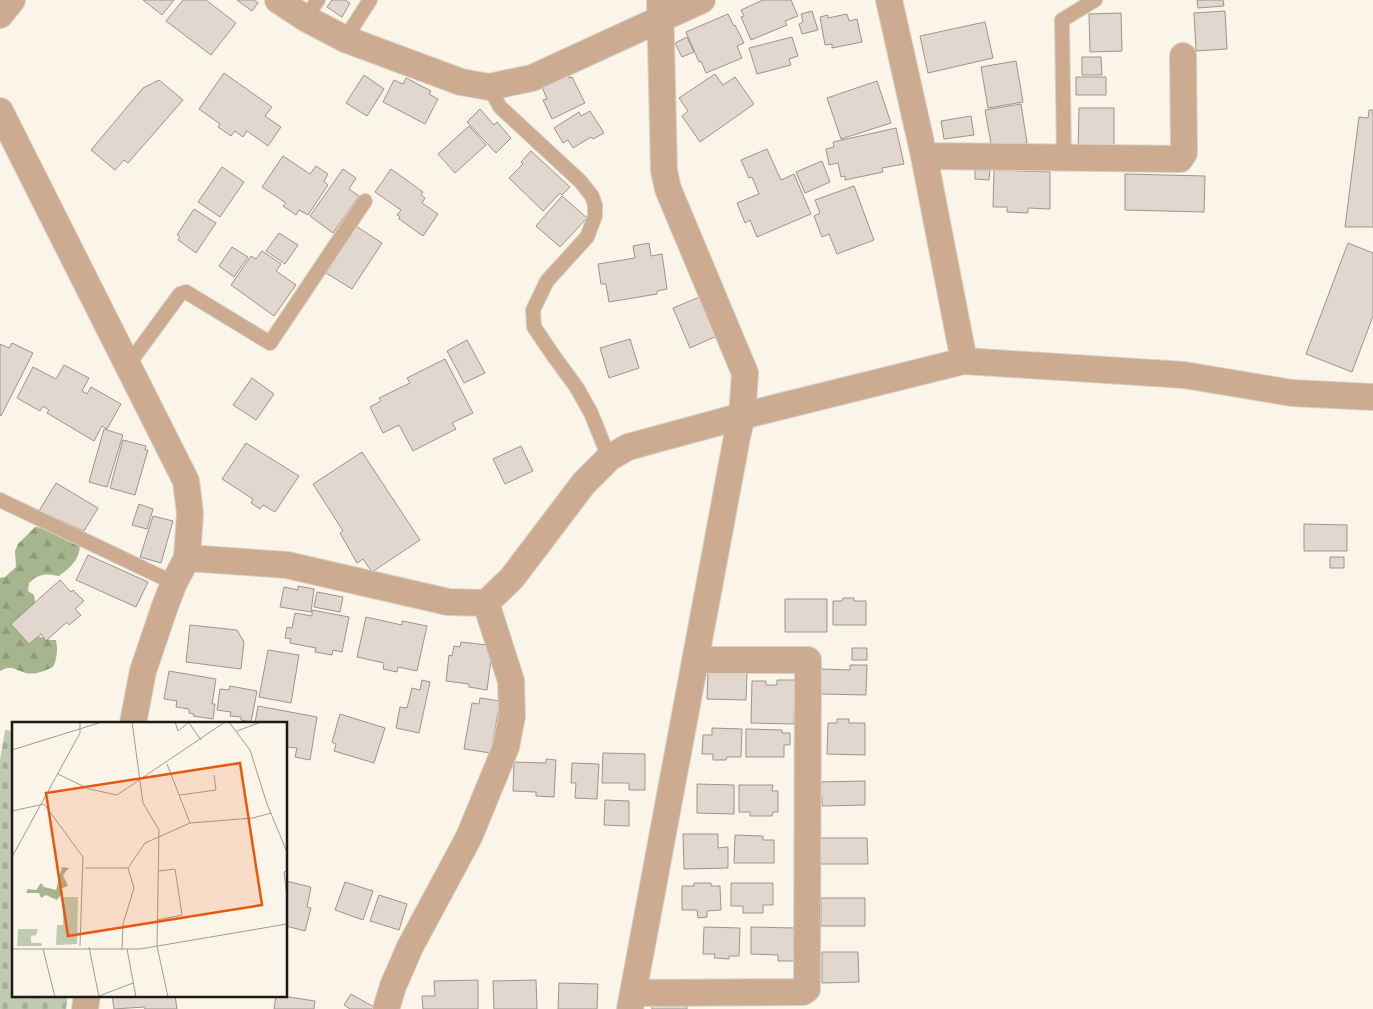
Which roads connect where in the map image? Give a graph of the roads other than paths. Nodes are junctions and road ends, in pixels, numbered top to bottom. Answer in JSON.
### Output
{"nodes":[{"id":1,"x":12,"y":0,"type":"edge"},
{"id":2,"x":278,"y":0,"type":"edge"},
{"id":3,"x":370,"y":0,"type":"edge"},
{"id":4,"x":702,"y":0,"type":"edge"},
{"id":5,"x":889,"y":0,"type":"edge"},
{"id":6,"x":1095,"y":0,"type":"edge"},
{"id":7,"x":312,"y":9,"type":"edge"},
{"id":8,"x":660,"y":9,"type":"edge"},
{"id":9,"x":0,"y":15,"type":"edge"},
{"id":10,"x":345,"y":39,"type":"junction"},
{"id":11,"x":1183,"y":56,"type":"dead end"},
{"id":12,"x":489,"y":87,"type":"junction"},
{"id":13,"x":0,"y":111,"type":"edge"},
{"id":14,"x":924,"y":156,"type":"junction"},
{"id":15,"x":1064,"y":158,"type":"junction"},
{"id":16,"x":365,"y":201,"type":"dead end"},
{"id":17,"x":964,"y":361,"type":"junction"},
{"id":18,"x":128,"y":365,"type":"junction"},
{"id":19,"x":1373,"y":397,"type":"edge"},
{"id":20,"x":742,"y":416,"type":"junction"},
{"id":21,"x":609,"y":458,"type":"junction"},
{"id":22,"x":0,"y":500,"type":"edge"},
{"id":23,"x":187,"y":558,"type":"junction"},
{"id":24,"x":174,"y":583,"type":"junction"},
{"id":25,"x":486,"y":603,"type":"junction"},
{"id":26,"x":696,"y":660,"type":"junction"},
{"id":27,"x":134,"y":722,"type":"edge"},
{"id":28,"x":87,"y":996,"type":"edge"},
{"id":29,"x":631,"y":1001,"type":"edge"},
{"id":30,"x":85,"y":1009,"type":"edge"},
{"id":31,"x":386,"y":1009,"type":"edge"}],
"edges":[{"from":1,"to":9,"type":"street"},
{"from":2,"to":7,"type":"street"},
{"from":3,"to":10,"type":"lane"},
{"from":4,"to":8,"type":"street"},
{"from":5,"to":14,"type":"street"},
{"from":6,"to":15,"type":"lane"},
{"from":7,"to":10,"type":"street"},
{"from":8,"to":12,"type":"street"},
{"from":8,"to":20,"type":"street"},
{"from":10,"to":12,"type":"street"},
{"from":11,"to":15,"type":"street"},
{"from":12,"to":21,"type":"lane"},
{"from":13,"to":18,"type":"street"},
{"from":14,"to":15,"type":"street"},
{"from":14,"to":17,"type":"street"},
{"from":16,"to":18,"type":"lane"},
{"from":17,"to":19,"type":"street"},
{"from":17,"to":20,"type":"street"},
{"from":18,"to":23,"type":"street"},
{"from":20,"to":21,"type":"street"},
{"from":20,"to":26,"type":"street"},
{"from":21,"to":25,"type":"street"},
{"from":22,"to":24,"type":"lane"},
{"from":23,"to":24,"type":"street"},
{"from":23,"to":25,"type":"street"},
{"from":24,"to":27,"type":"street"},
{"from":25,"to":31,"type":"street"},
{"from":26,"to":29,"type":"street"},
{"from":26,"to":29,"type":"street"},
{"from":28,"to":30,"type":"street"}]}
